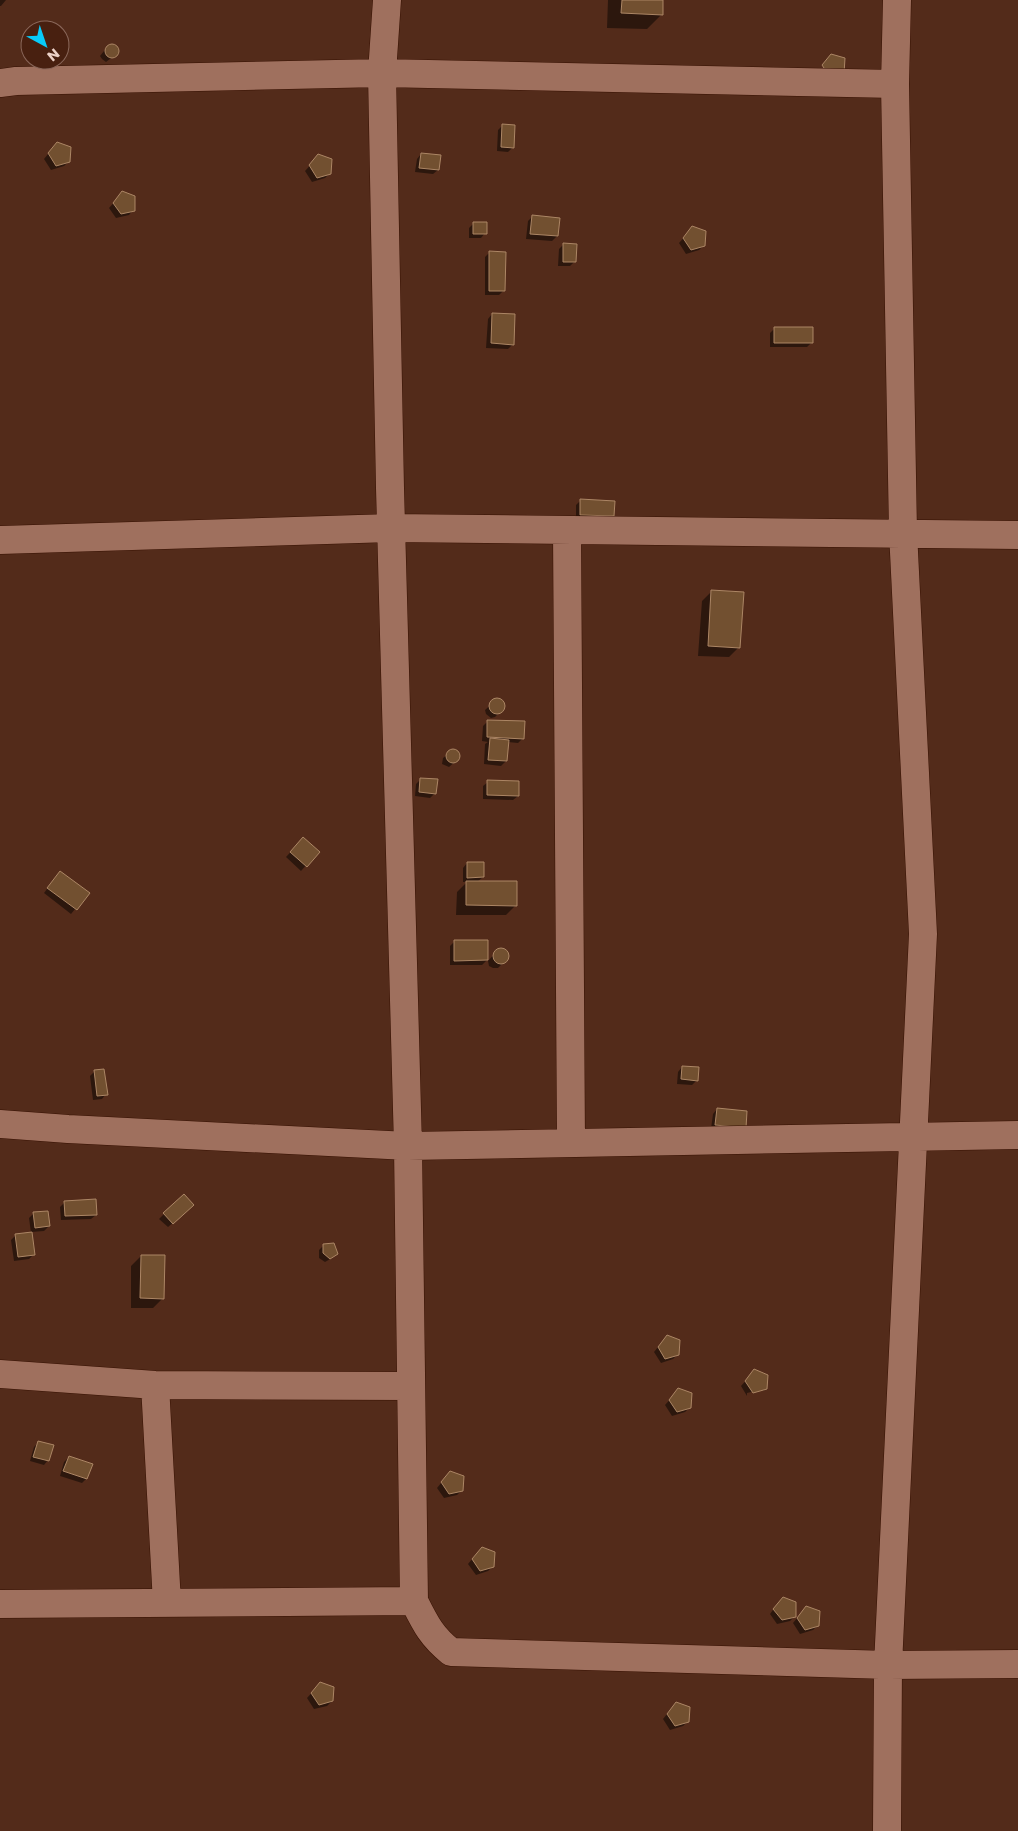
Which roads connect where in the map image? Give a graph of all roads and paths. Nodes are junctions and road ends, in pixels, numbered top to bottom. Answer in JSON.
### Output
{"nodes":[{"id":1,"x":387,"y":0,"type":"edge"},
{"id":2,"x":897,"y":0,"type":"edge"},
{"id":3,"x":382,"y":73,"type":"junction"},
{"id":4,"x":0,"y":83,"type":"edge"},
{"id":5,"x":895,"y":84,"type":"junction"},
{"id":6,"x":391,"y":528,"type":"junction"},
{"id":7,"x":567,"y":530,"type":"junction"},
{"id":8,"x":904,"y":532,"type":"junction"},
{"id":9,"x":1018,"y":535,"type":"edge"},
{"id":10,"x":0,"y":540,"type":"edge"},
{"id":11,"x":0,"y":1124,"type":"edge"},
{"id":12,"x":1018,"y":1135,"type":"edge"},
{"id":13,"x":913,"y":1136,"type":"junction"},
{"id":14,"x":571,"y":1143,"type":"junction"},
{"id":15,"x":408,"y":1146,"type":"junction"},
{"id":16,"x":0,"y":1374,"type":"edge"},
{"id":17,"x":155,"y":1385,"type":"junction"},
{"id":18,"x":411,"y":1386,"type":"junction"},
{"id":19,"x":414,"y":1601,"type":"junction"},
{"id":20,"x":167,"y":1602,"type":"junction"},
{"id":21,"x":0,"y":1604,"type":"edge"},
{"id":22,"x":1018,"y":1664,"type":"edge"},
{"id":23,"x":888,"y":1665,"type":"junction"},
{"id":24,"x":887,"y":1831,"type":"edge"}],
"edges":[{"from":1,"to":3,"type":"street"},
{"from":2,"to":5,"type":"street"},
{"from":3,"to":4,"type":"street"},
{"from":3,"to":5,"type":"street"},
{"from":3,"to":6,"type":"street"},
{"from":5,"to":8,"type":"street"},
{"from":6,"to":7,"type":"street"},
{"from":6,"to":10,"type":"street"},
{"from":6,"to":15,"type":"street"},
{"from":7,"to":8,"type":"street"},
{"from":7,"to":14,"type":"street"},
{"from":8,"to":9,"type":"street"},
{"from":8,"to":13,"type":"street"},
{"from":11,"to":15,"type":"street"},
{"from":12,"to":13,"type":"street"},
{"from":13,"to":14,"type":"street"},
{"from":13,"to":23,"type":"street"},
{"from":14,"to":15,"type":"street"},
{"from":15,"to":18,"type":"street"},
{"from":16,"to":17,"type":"street"},
{"from":17,"to":18,"type":"street"},
{"from":17,"to":20,"type":"street"},
{"from":18,"to":19,"type":"street"},
{"from":19,"to":20,"type":"street"},
{"from":19,"to":23,"type":"street"},
{"from":20,"to":21,"type":"street"},
{"from":22,"to":23,"type":"street"},
{"from":23,"to":24,"type":"street"}]}
